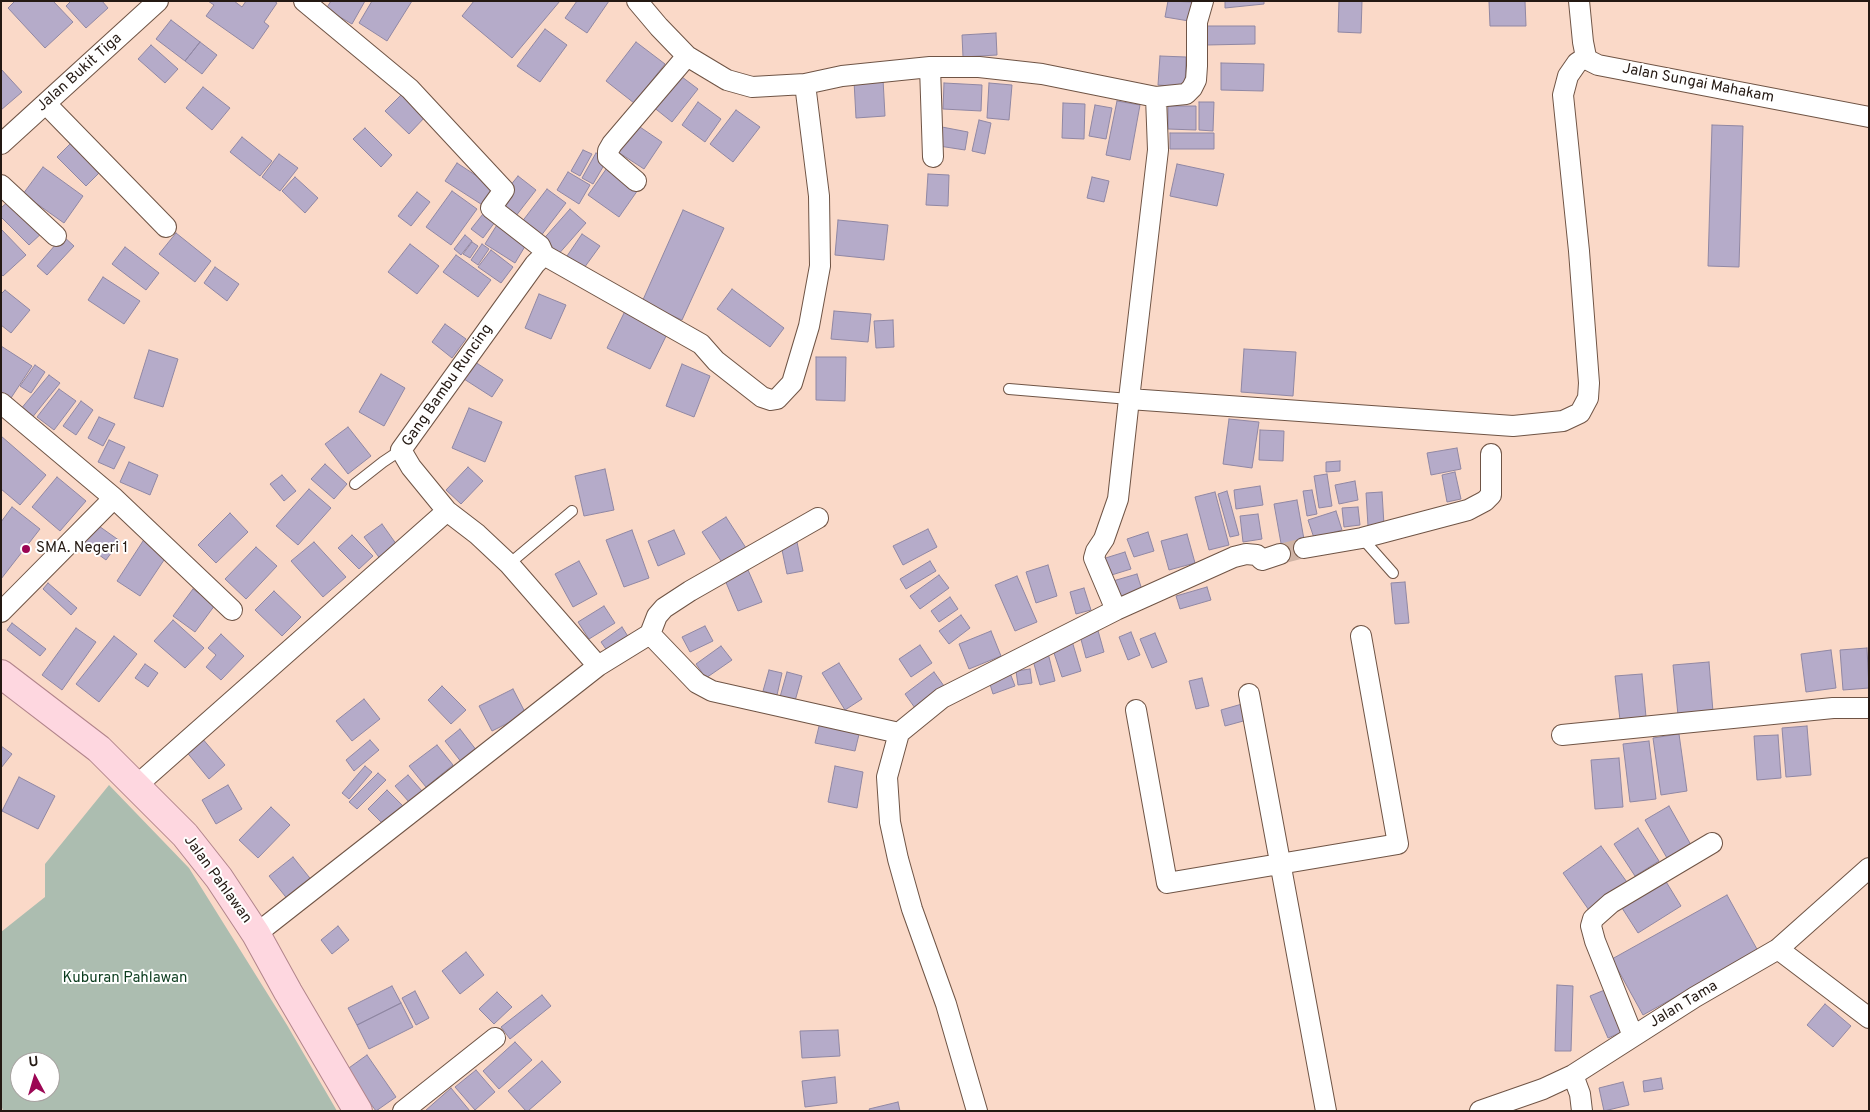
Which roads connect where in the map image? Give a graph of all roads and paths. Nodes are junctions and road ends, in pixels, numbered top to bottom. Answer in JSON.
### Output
{"nodes":[{"id":1,"x":158,"y":1,"type":"edge"},
{"id":2,"x":304,"y":1,"type":"edge"},
{"id":3,"x":637,"y":1,"type":"edge"},
{"id":4,"x":1203,"y":1,"type":"edge"},
{"id":5,"x":1579,"y":1,"type":"edge"},
{"id":6,"x":687,"y":56,"type":"junction"},
{"id":7,"x":1586,"y":57,"type":"junction"},
{"id":8,"x":930,"y":67,"type":"junction"},
{"id":9,"x":805,"y":84,"type":"junction"},
{"id":10,"x":1156,"y":97,"type":"junction"},
{"id":11,"x":46,"y":104,"type":"junction"},
{"id":12,"x":1869,"y":117,"type":"edge"},
{"id":13,"x":1,"y":144,"type":"edge"},
{"id":14,"x":933,"y":156,"type":"dead end"},
{"id":15,"x":636,"y":181,"type":"dead end"},
{"id":16,"x":1,"y":185,"type":"edge"},
{"id":17,"x":166,"y":227,"type":"dead end"},
{"id":18,"x":56,"y":236,"type":"dead end"},
{"id":19,"x":544,"y":254,"type":"junction"},
{"id":20,"x":1009,"y":389,"type":"dead end"},
{"id":21,"x":1130,"y":399,"type":"junction"},
{"id":22,"x":1,"y":403,"type":"edge"},
{"id":23,"x":401,"y":450,"type":"junction"},
{"id":24,"x":1491,"y":454,"type":"dead end"},
{"id":25,"x":355,"y":484,"type":"dead end"},
{"id":26,"x":114,"y":498,"type":"junction"},
{"id":27,"x":572,"y":511,"type":"dead end"},
{"id":28,"x":447,"y":512,"type":"junction"},
{"id":29,"x":818,"y":518,"type":"dead end"},
{"id":30,"x":1362,"y":538,"type":"junction"},
{"id":31,"x":1304,"y":548,"type":"tunnel mouth"},
{"id":32,"x":1280,"y":554,"type":"tunnel mouth"},
{"id":33,"x":509,"y":564,"type":"junction"},
{"id":34,"x":1393,"y":573,"type":"dead end"},
{"id":35,"x":232,"y":610,"type":"dead end"},
{"id":36,"x":1116,"y":610,"type":"junction"},
{"id":37,"x":1,"y":612,"type":"edge"},
{"id":38,"x":650,"y":634,"type":"junction"},
{"id":39,"x":1361,"y":636,"type":"dead end"},
{"id":40,"x":598,"y":666,"type":"junction"},
{"id":41,"x":1,"y":674,"type":"edge"},
{"id":42,"x":1249,"y":694,"type":"dead end"},
{"id":43,"x":1869,"y":708,"type":"edge"},
{"id":44,"x":1136,"y":710,"type":"dead end"},
{"id":45,"x":900,"y":732,"type":"junction"},
{"id":46,"x":1562,"y":735,"type":"dead end"},
{"id":47,"x":136,"y":786,"type":"junction"},
{"id":48,"x":1712,"y":843,"type":"dead end"},
{"id":49,"x":1280,"y":863,"type":"junction"},
{"id":50,"x":1866,"y":875,"type":"edge"},
{"id":51,"x":256,"y":934,"type":"junction"},
{"id":52,"x":1778,"y":949,"type":"junction"},
{"id":53,"x":1869,"y":1018,"type":"edge"},
{"id":54,"x":1633,"y":1036,"type":"junction"},
{"id":55,"x":495,"y":1038,"type":"dead end"},
{"id":56,"x":1573,"y":1075,"type":"junction"},
{"id":57,"x":358,"y":1111,"type":"edge"},
{"id":58,"x":403,"y":1111,"type":"edge"},
{"id":59,"x":977,"y":1111,"type":"edge"},
{"id":60,"x":1326,"y":1111,"type":"edge"},
{"id":61,"x":1480,"y":1111,"type":"edge"},
{"id":62,"x":1582,"y":1111,"type":"edge"}],
"edges":[{"from":1,"to":11,"type":"street","name":"Jalan Bukit Tiga"},
{"from":2,"to":19,"type":"street"},
{"from":3,"to":6,"type":"street"},
{"from":4,"to":10,"type":"street"},
{"from":5,"to":7,"type":"street"},
{"from":6,"to":9,"type":"street"},
{"from":6,"to":15,"type":"street"},
{"from":7,"to":12,"type":"street","name":"Jalan Sungai Mahakam"},
{"from":7,"to":21,"type":"street"},
{"from":8,"to":9,"type":"street"},
{"from":8,"to":10,"type":"street"},
{"from":8,"to":14,"type":"street"},
{"from":9,"to":19,"type":"street"},
{"from":10,"to":21,"type":"street"},
{"from":11,"to":13,"type":"street","name":"Jalan Bukit Tiga"},
{"from":11,"to":17,"type":"street"},
{"from":16,"to":18,"type":"street"},
{"from":19,"to":23,"type":"street","name":"Gang Bambu Runcing"},
{"from":20,"to":21,"type":"lane"},
{"from":21,"to":36,"type":"street"},
{"from":22,"to":26,"type":"street"},
{"from":23,"to":25,"type":"lane"},
{"from":23,"to":28,"type":"street","name":"Gang Bambu Runcing"},
{"from":24,"to":30,"type":"street"},
{"from":26,"to":35,"type":"street"},
{"from":26,"to":37,"type":"street"},
{"from":27,"to":33,"type":"lane"},
{"from":28,"to":33,"type":"street","name":"Gang Bambu Runcing"},
{"from":28,"to":47,"type":"street"},
{"from":29,"to":38,"type":"street"},
{"from":30,"to":31,"type":"street"},
{"from":30,"to":34,"type":"lane"},
{"from":32,"to":36,"type":"street"},
{"from":33,"to":40,"type":"street","name":"Gang Bambu Runcing"},
{"from":36,"to":45,"type":"street"},
{"from":38,"to":40,"type":"street"},
{"from":38,"to":45,"type":"street"},
{"from":39,"to":49,"type":"street"},
{"from":40,"to":51,"type":"street"},
{"from":41,"to":47,"type":"main road","name":"Jalan Pahlawan"},
{"from":42,"to":49,"type":"street"},
{"from":43,"to":46,"type":"street"},
{"from":44,"to":49,"type":"street"},
{"from":45,"to":59,"type":"street"},
{"from":47,"to":51,"type":"main road","name":"Jalan Pahlawan"},
{"from":48,"to":54,"type":"street"},
{"from":49,"to":60,"type":"street"},
{"from":50,"to":52,"type":"street","name":"Jalan Tama"},
{"from":51,"to":57,"type":"main road","name":"Jalan Pahlawan"},
{"from":52,"to":53,"type":"street"},
{"from":52,"to":54,"type":"street","name":"Jalan Tama"},
{"from":54,"to":56,"type":"street","name":"Jalan Tama"},
{"from":55,"to":58,"type":"street"},
{"from":56,"to":61,"type":"street","name":"Jalan Tama"},
{"from":56,"to":62,"type":"street"}]}
